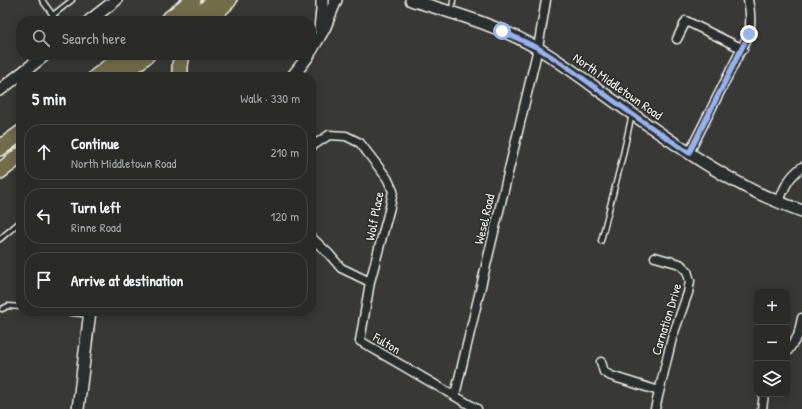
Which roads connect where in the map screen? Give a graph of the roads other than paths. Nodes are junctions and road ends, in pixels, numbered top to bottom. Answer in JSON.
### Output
{"nodes":[{"id":1,"x":42,"y":0,"type":"edge"},
{"id":2,"x":72,"y":0,"type":"edge"},
{"id":3,"x":116,"y":0,"type":"edge"},
{"id":4,"x":193,"y":0,"type":"edge"},
{"id":5,"x":217,"y":0,"type":"edge"},
{"id":6,"x":229,"y":0,"type":"edge"},
{"id":7,"x":322,"y":0,"type":"edge"},
{"id":8,"x":336,"y":0,"type":"edge"},
{"id":9,"x":411,"y":0,"type":"edge"},
{"id":10,"x":453,"y":0,"type":"edge"},
{"id":11,"x":546,"y":0,"type":"edge"},
{"id":12,"x":748,"y":0,"type":"edge"},
{"id":13,"x":65,"y":2,"type":"edge"},
{"id":14,"x":452,"y":13,"type":"junction"},
{"id":15,"x":53,"y":15,"type":"joint"},
{"id":16,"x":95,"y":16,"type":"edge"},
{"id":17,"x":173,"y":16,"type":"edge"},
{"id":18,"x":196,"y":16,"type":"edge"},
{"id":19,"x":213,"y":16,"type":"edge"},
{"id":20,"x":676,"y":39,"type":"dead end"},
{"id":21,"x":317,"y":41,"type":"joint"},
{"id":22,"x":538,"y":48,"type":"junction"},
{"id":23,"x":743,"y":49,"type":"junction"},
{"id":24,"x":39,"y":60,"type":"edge"},
{"id":25,"x":118,"y":60,"type":"edge"},
{"id":26,"x":141,"y":60,"type":"edge"},
{"id":27,"x":181,"y":60,"type":"edge"},
{"id":28,"x":304,"y":60,"type":"edge"},
{"id":29,"x":23,"y":72,"type":"edge"},
{"id":30,"x":102,"y":72,"type":"edge"},
{"id":31,"x":125,"y":72,"type":"edge"},
{"id":32,"x":180,"y":72,"type":"edge"},
{"id":33,"x":296,"y":72,"type":"edge"},
{"id":34,"x":16,"y":78,"type":"edge"},
{"id":35,"x":0,"y":90,"type":"edge"},
{"id":36,"x":632,"y":114,"type":"junction"},
{"id":37,"x":16,"y":137,"type":"edge"},
{"id":38,"x":316,"y":144,"type":"edge"},
{"id":39,"x":0,"y":148,"type":"edge"},
{"id":40,"x":689,"y":153,"type":"junction"},
{"id":41,"x":16,"y":159,"type":"edge"},
{"id":42,"x":802,"y":168,"type":"edge"},
{"id":43,"x":2,"y":169,"type":"edge"},
{"id":44,"x":779,"y":202,"type":"junction"},
{"id":45,"x":802,"y":211,"type":"edge"},
{"id":46,"x":16,"y":226,"type":"edge"},
{"id":47,"x":0,"y":240,"type":"edge"},
{"id":48,"x":601,"y":241,"type":"dead end"},
{"id":49,"x":316,"y":242,"type":"edge"},
{"id":50,"x":655,"y":257,"type":"dead end"},
{"id":51,"x":370,"y":282,"type":"junction"},
{"id":52,"x":16,"y":307,"type":"edge"},
{"id":53,"x":2,"y":309,"type":"dead end"},
{"id":54,"x":90,"y":316,"type":"edge"},
{"id":55,"x":802,"y":318,"type":"edge"},
{"id":56,"x":800,"y":337,"type":"edge"},
{"id":57,"x":790,"y":349,"type":"edge"},
{"id":58,"x":601,"y":362,"type":"dead end"},
{"id":59,"x":659,"y":391,"type":"junction"},
{"id":60,"x":455,"y":395,"type":"junction"},
{"id":61,"x":764,"y":397,"type":"edge"},
{"id":62,"x":78,"y":409,"type":"edge"},
{"id":63,"x":477,"y":409,"type":"edge"},
{"id":64,"x":655,"y":409,"type":"edge"},
{"id":65,"x":762,"y":409,"type":"edge"}],
"edges":[{"from":1,"to":15,"type":"lane"},
{"from":2,"to":13,"type":"lane"},
{"from":3,"to":16,"type":"street"},
{"from":4,"to":17,"type":"highway"},
{"from":5,"to":18,"type":"highway"},
{"from":6,"to":19,"type":"highway"},
{"from":7,"to":21,"type":"street"},
{"from":8,"to":21,"type":"street"},
{"from":9,"to":14,"type":"street","name":"North Middletown Road"},
{"from":10,"to":14,"type":"lane"},
{"from":11,"to":22,"type":"street","name":"Wesel Road"},
{"from":12,"to":23,"type":"street"},
{"from":13,"to":15,"type":"lane"},
{"from":14,"to":22,"type":"street","name":"North Middletown Road"},
{"from":20,"to":23,"type":"street"},
{"from":22,"to":36,"type":"street","name":"North Middletown Road"},
{"from":22,"to":60,"type":"street","name":"Wesel Road"},
{"from":23,"to":40,"type":"street"},
{"from":24,"to":29,"type":"street"},
{"from":25,"to":30,"type":"highway"},
{"from":26,"to":31,"type":"highway"},
{"from":27,"to":32,"type":"highway"},
{"from":28,"to":33,"type":"street"},
{"from":34,"to":35,"type":"street"},
{"from":36,"to":40,"type":"street","name":"North Middletown Road"},
{"from":36,"to":48,"type":"lane"},
{"from":37,"to":39,"type":"highway"},
{"from":38,"to":51,"type":"street","name":"Wolf Place"},
{"from":40,"to":44,"type":"street","name":"North Middletown Road"},
{"from":41,"to":43,"type":"highway"},
{"from":42,"to":44,"type":"street"},
{"from":44,"to":45,"type":"street","name":"North Middletown Road"},
{"from":46,"to":47,"type":"lane"},
{"from":49,"to":51,"type":"street"},
{"from":50,"to":59,"type":"street","name":"Carnation Drive"},
{"from":51,"to":60,"type":"street","name":"Fulton"},
{"from":52,"to":53,"type":"lane"},
{"from":54,"to":62,"type":"street"},
{"from":55,"to":56,"type":"street"},
{"from":56,"to":57,"type":"street"},
{"from":58,"to":59,"type":"street"},
{"from":59,"to":64,"type":"street","name":"Carnation Drive"},
{"from":60,"to":63,"type":"street"},
{"from":61,"to":65,"type":"street"}]}
